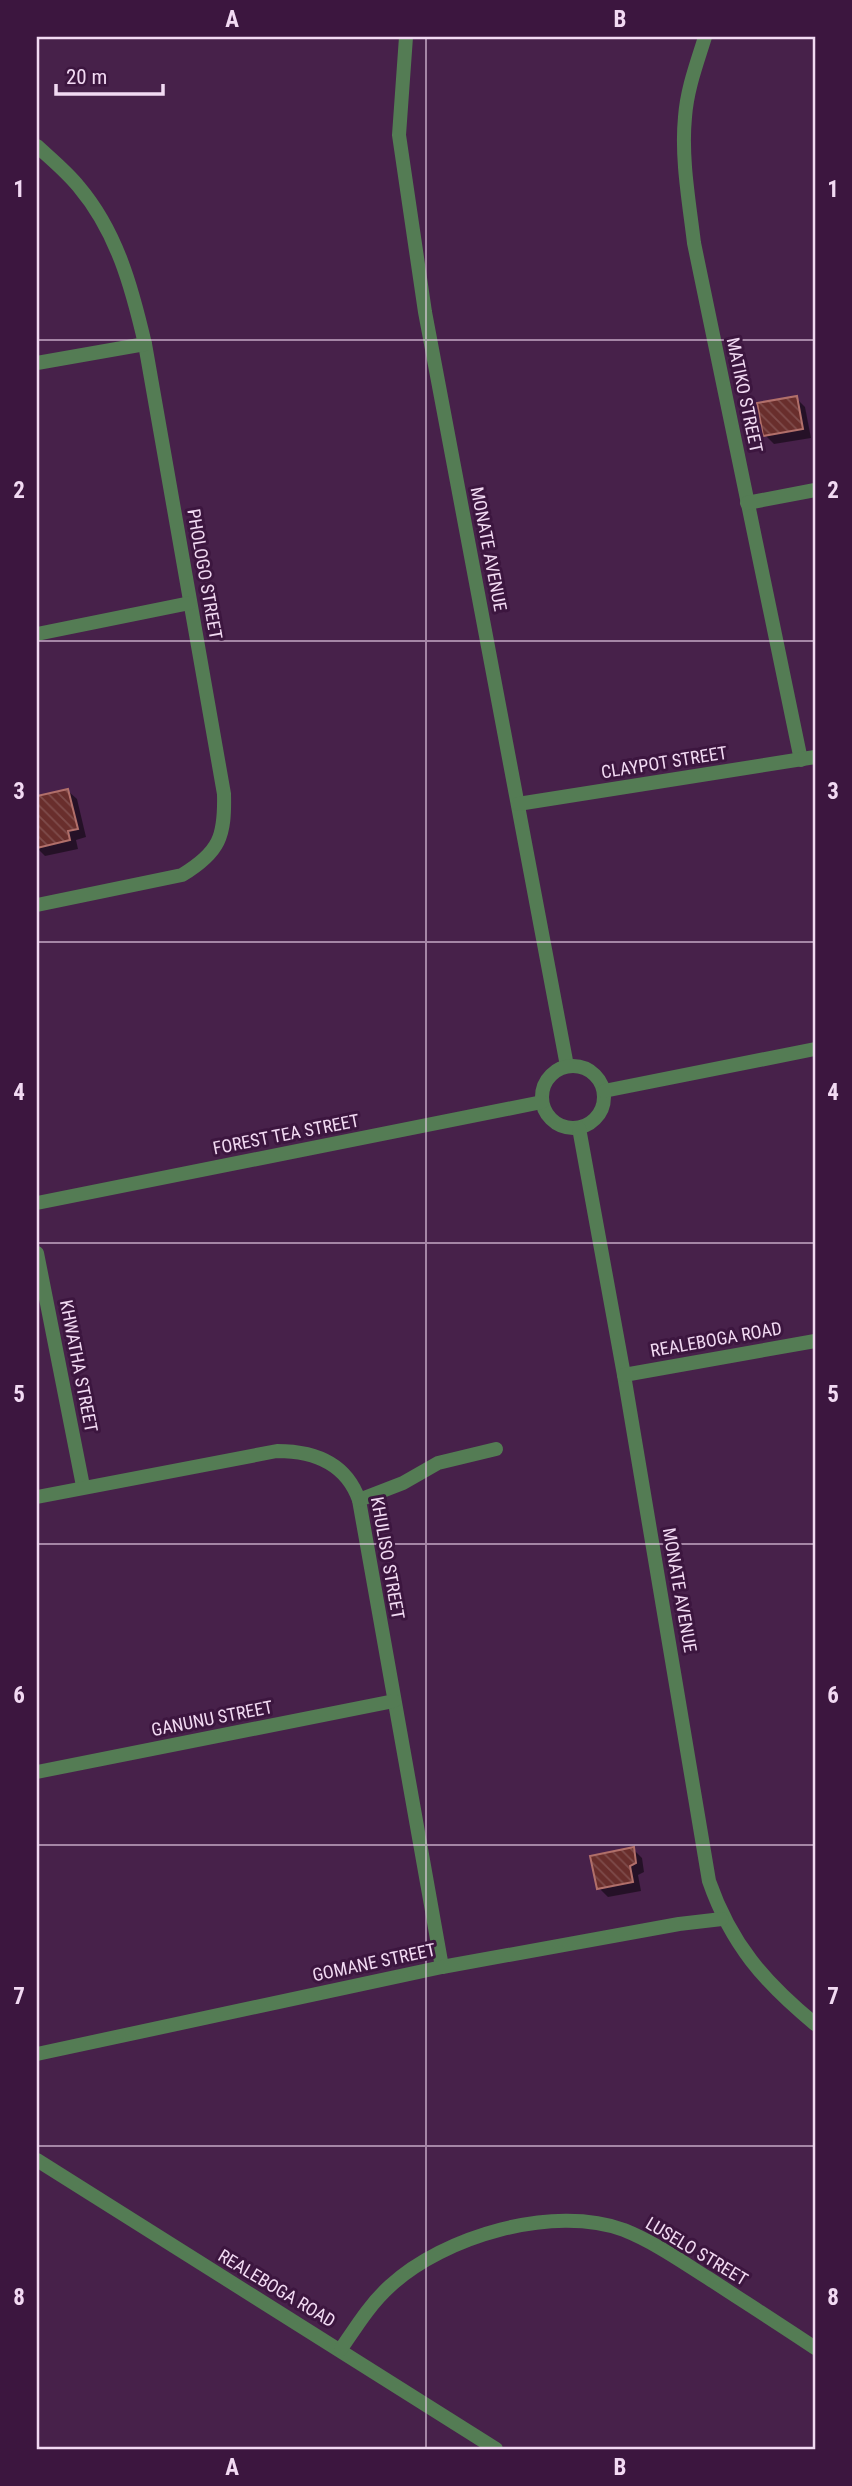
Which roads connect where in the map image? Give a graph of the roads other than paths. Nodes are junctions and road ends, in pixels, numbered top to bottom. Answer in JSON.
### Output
{"nodes":[{"id":1,"x":406,"y":37,"type":"edge"},
{"id":2,"x":705,"y":37,"type":"edge"},
{"id":3,"x":37,"y":146,"type":"edge"},
{"id":4,"x":145,"y":344,"type":"junction"},
{"id":5,"x":37,"y":363,"type":"edge"},
{"id":6,"x":815,"y":489,"type":"edge"},
{"id":7,"x":747,"y":503,"type":"junction"},
{"id":8,"x":190,"y":603,"type":"junction"},
{"id":9,"x":37,"y":634,"type":"edge"},
{"id":10,"x":808,"y":758,"type":"edge"},
{"id":11,"x":518,"y":804,"type":"junction"},
{"id":12,"x":37,"y":905,"type":"edge"},
{"id":13,"x":815,"y":1049,"type":"edge"},
{"id":14,"x":567,"y":1066,"type":"junction"},
{"id":15,"x":604,"y":1091,"type":"junction"},
{"id":16,"x":542,"y":1102,"type":"junction"},
{"id":17,"x":579,"y":1128,"type":"junction"},
{"id":18,"x":37,"y":1203,"type":"edge"},
{"id":19,"x":37,"y":1253,"type":"edge"},
{"id":20,"x":815,"y":1341,"type":"edge"},
{"id":21,"x":624,"y":1376,"type":"junction"},
{"id":22,"x":495,"y":1449,"type":"dead end"},
{"id":23,"x":83,"y":1486,"type":"junction"},
{"id":24,"x":37,"y":1497,"type":"edge"},
{"id":25,"x":359,"y":1500,"type":"junction"},
{"id":26,"x":394,"y":1701,"type":"junction"},
{"id":27,"x":37,"y":1772,"type":"edge"},
{"id":28,"x":722,"y":1919,"type":"junction"},
{"id":29,"x":442,"y":1967,"type":"junction"},
{"id":30,"x":815,"y":2024,"type":"edge"},
{"id":31,"x":37,"y":2054,"type":"edge"},
{"id":32,"x":37,"y":2160,"type":"edge"},
{"id":33,"x":815,"y":2348,"type":"edge"},
{"id":34,"x":341,"y":2349,"type":"junction"},
{"id":35,"x":496,"y":2449,"type":"edge"}],
"edges":[{"from":1,"to":11,"type":"street","name":"MONATE AVENUE"},
{"from":2,"to":7,"type":"street","name":"MATIKO STREET"},
{"from":3,"to":4,"type":"street","name":"PHOLOGO STREET"},
{"from":4,"to":5,"type":"street"},
{"from":4,"to":8,"type":"street","name":"PHOLOGO STREET"},
{"from":6,"to":7,"type":"street"},
{"from":7,"to":10,"type":"street","name":"MATIKO STREET"},
{"from":8,"to":9,"type":"street"},
{"from":8,"to":12,"type":"street","name":"PHOLOGO STREET"},
{"from":10,"to":11,"type":"street","name":"CLAYPOT STREET"},
{"from":11,"to":14,"type":"street","name":"MONATE AVENUE"},
{"from":13,"to":15,"type":"street"},
{"from":14,"to":15,"type":"street"},
{"from":14,"to":16,"type":"street"},
{"from":15,"to":17,"type":"street"},
{"from":16,"to":17,"type":"street"},
{"from":16,"to":18,"type":"street","name":"FOREST TEA STREET"},
{"from":17,"to":21,"type":"street","name":"MONATE AVENUE"},
{"from":19,"to":23,"type":"street","name":"KHWATHA STREET"},
{"from":20,"to":21,"type":"street","name":"REALEBOGA ROAD"},
{"from":21,"to":28,"type":"street","name":"MONATE AVENUE"},
{"from":22,"to":25,"type":"street"},
{"from":23,"to":24,"type":"street","name":"KHULISO STREET"},
{"from":23,"to":25,"type":"street","name":"KHULISO STREET"},
{"from":25,"to":26,"type":"street","name":"KHULISO STREET"},
{"from":26,"to":27,"type":"street","name":"GANUNU STREET"},
{"from":26,"to":29,"type":"street","name":"KHULISO STREET"},
{"from":28,"to":29,"type":"street","name":"GOMANE STREET"},
{"from":28,"to":30,"type":"street","name":"MONATE AVENUE"},
{"from":29,"to":31,"type":"street","name":"GOMANE STREET"},
{"from":32,"to":34,"type":"street","name":"REALEBOGA ROAD"},
{"from":33,"to":34,"type":"street","name":"LUSELO STREET"},
{"from":34,"to":35,"type":"street","name":"REALEBOGA ROAD"}]}
